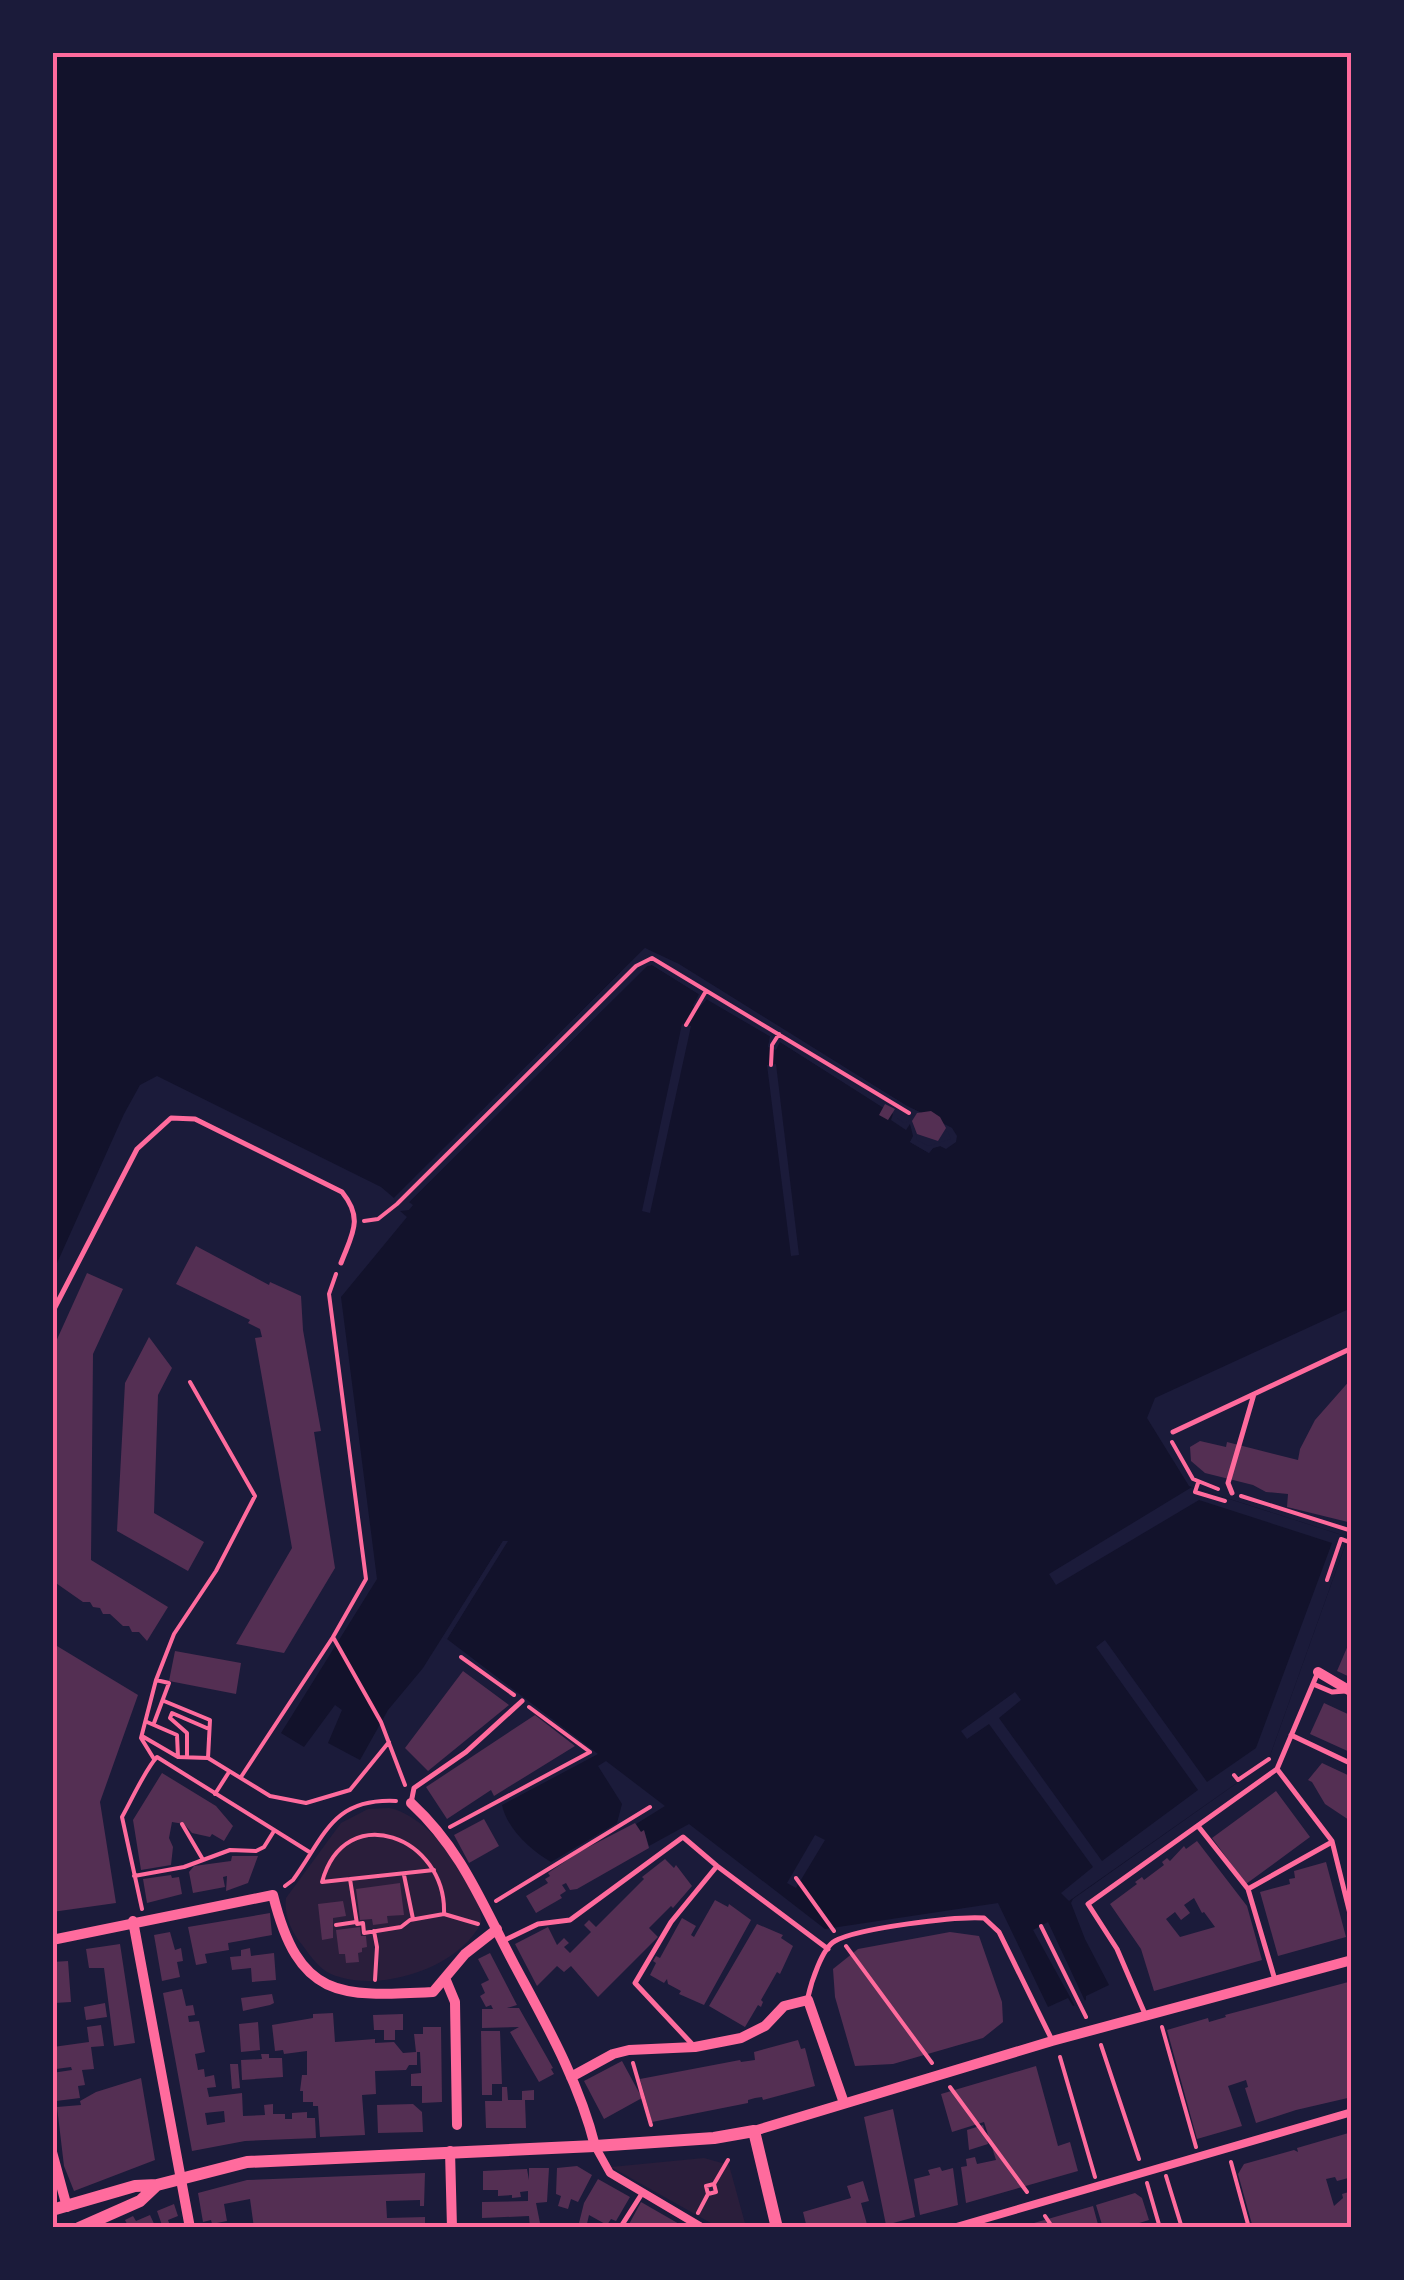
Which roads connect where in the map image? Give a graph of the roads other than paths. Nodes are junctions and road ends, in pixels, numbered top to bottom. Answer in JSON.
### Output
{"nodes":[{"id":1,"x":341,"y":1263,"type":"road end"},
{"id":2,"x":52,"y":1313,"type":"edge"},
{"id":3,"x":1352,"y":1348,"type":"edge"},
{"id":4,"x":1254,"y":1394,"type":"junction"},
{"id":5,"x":1173,"y":1432,"type":"road end"},
{"id":6,"x":1232,"y":1494,"type":"road end"},
{"id":7,"x":1318,"y":1672,"type":"joint"},
{"id":8,"x":1313,"y":1684,"type":"junction"},
{"id":9,"x":1350,"y":1691,"type":"edge"},
{"id":10,"x":522,"y":1702,"type":"road end"},
{"id":11,"x":1292,"y":1736,"type":"junction"},
{"id":12,"x":1352,"y":1764,"type":"edge"},
{"id":13,"x":1278,"y":1769,"type":"junction"},
{"id":14,"x":411,"y":1803,"type":"joint"},
{"id":15,"x":1198,"y":1826,"type":"junction"},
{"id":16,"x":1332,"y":1842,"type":"junction"},
{"id":17,"x":717,"y":1866,"type":"junction"},
{"id":18,"x":1248,"y":1889,"type":"junction"},
{"id":19,"x":139,"y":1920,"type":"junction"},
{"id":20,"x":1352,"y":1922,"type":"edge"},
{"id":21,"x":497,"y":1929,"type":"junction"},
{"id":22,"x":52,"y":1940,"type":"edge"},
{"id":23,"x":502,"y":1942,"type":"junction"},
{"id":24,"x":828,"y":1948,"type":"junction"},
{"id":25,"x":1352,"y":1960,"type":"edge"},
{"id":26,"x":445,"y":1978,"type":"junction"},
{"id":27,"x":1276,"y":1980,"type":"junction"},
{"id":28,"x":808,"y":2000,"type":"junction"},
{"id":29,"x":1146,"y":2016,"type":"junction"},
{"id":30,"x":1052,"y":2041,"type":"junction"},
{"id":31,"x":695,"y":2046,"type":"junction"},
{"id":32,"x":571,"y":2077,"type":"junction"},
{"id":33,"x":844,"y":2104,"type":"junction"},
{"id":34,"x":1352,"y":2112,"type":"edge"},
{"id":35,"x":457,"y":2126,"type":"dead end"},
{"id":36,"x":754,"y":2131,"type":"junction"},
{"id":37,"x":595,"y":2146,"type":"junction"},
{"id":38,"x":450,"y":2151,"type":"junction"},
{"id":39,"x":52,"y":2152,"type":"edge"},
{"id":40,"x":178,"y":2177,"type":"junction"},
{"id":41,"x":157,"y":2185,"type":"junction"},
{"id":42,"x":643,"y":2192,"type":"junction"},
{"id":43,"x":60,"y":2209,"type":"edge"},
{"id":44,"x":79,"y":2228,"type":"edge"},
{"id":45,"x":190,"y":2228,"type":"edge"},
{"id":46,"x":452,"y":2228,"type":"edge"},
{"id":47,"x":620,"y":2228,"type":"edge"},
{"id":48,"x":703,"y":2228,"type":"edge"},
{"id":49,"x":777,"y":2228,"type":"edge"},
{"id":50,"x":954,"y":2228,"type":"edge"}],
"edges":[{"from":1,"to":2,"type":"lane"},
{"from":3,"to":4,"type":"lane"},
{"from":4,"to":5,"type":"lane"},
{"from":4,"to":6,"type":"lane"},
{"from":7,"to":8,"type":"lane"},
{"from":7,"to":9,"type":"street"},
{"from":8,"to":9,"type":"lane"},
{"from":8,"to":11,"type":"lane"},
{"from":10,"to":14,"type":"lane"},
{"from":11,"to":12,"type":"lane"},
{"from":11,"to":13,"type":"lane"},
{"from":13,"to":15,"type":"lane"},
{"from":13,"to":16,"type":"lane"},
{"from":14,"to":21,"type":"street"},
{"from":15,"to":18,"type":"lane"},
{"from":15,"to":29,"type":"lane"},
{"from":16,"to":18,"type":"lane"},
{"from":16,"to":20,"type":"lane"},
{"from":17,"to":23,"type":"lane"},
{"from":17,"to":24,"type":"lane"},
{"from":17,"to":31,"type":"lane"},
{"from":18,"to":27,"type":"lane"},
{"from":19,"to":22,"type":"street"},
{"from":19,"to":26,"type":"street"},
{"from":19,"to":40,"type":"street"},
{"from":21,"to":23,"type":"street"},
{"from":21,"to":26,"type":"street"},
{"from":23,"to":32,"type":"street"},
{"from":24,"to":28,"type":"lane"},
{"from":24,"to":30,"type":"lane"},
{"from":25,"to":27,"type":"street"},
{"from":26,"to":35,"type":"street"},
{"from":27,"to":29,"type":"street"},
{"from":28,"to":31,"type":"street"},
{"from":28,"to":33,"type":"street"},
{"from":29,"to":30,"type":"street"},
{"from":30,"to":33,"type":"street"},
{"from":31,"to":32,"type":"street"},
{"from":32,"to":37,"type":"street"},
{"from":33,"to":36,"type":"street"},
{"from":34,"to":50,"type":"street"},
{"from":36,"to":37,"type":"street"},
{"from":36,"to":49,"type":"street"},
{"from":37,"to":38,"type":"street"},
{"from":37,"to":42,"type":"street"},
{"from":38,"to":40,"type":"street"},
{"from":38,"to":46,"type":"street"},
{"from":39,"to":43,"type":"street"},
{"from":40,"to":41,"type":"street"},
{"from":40,"to":45,"type":"street"},
{"from":41,"to":43,"type":"street"},
{"from":41,"to":44,"type":"street"},
{"from":42,"to":47,"type":"lane"},
{"from":42,"to":48,"type":"street"}]}
